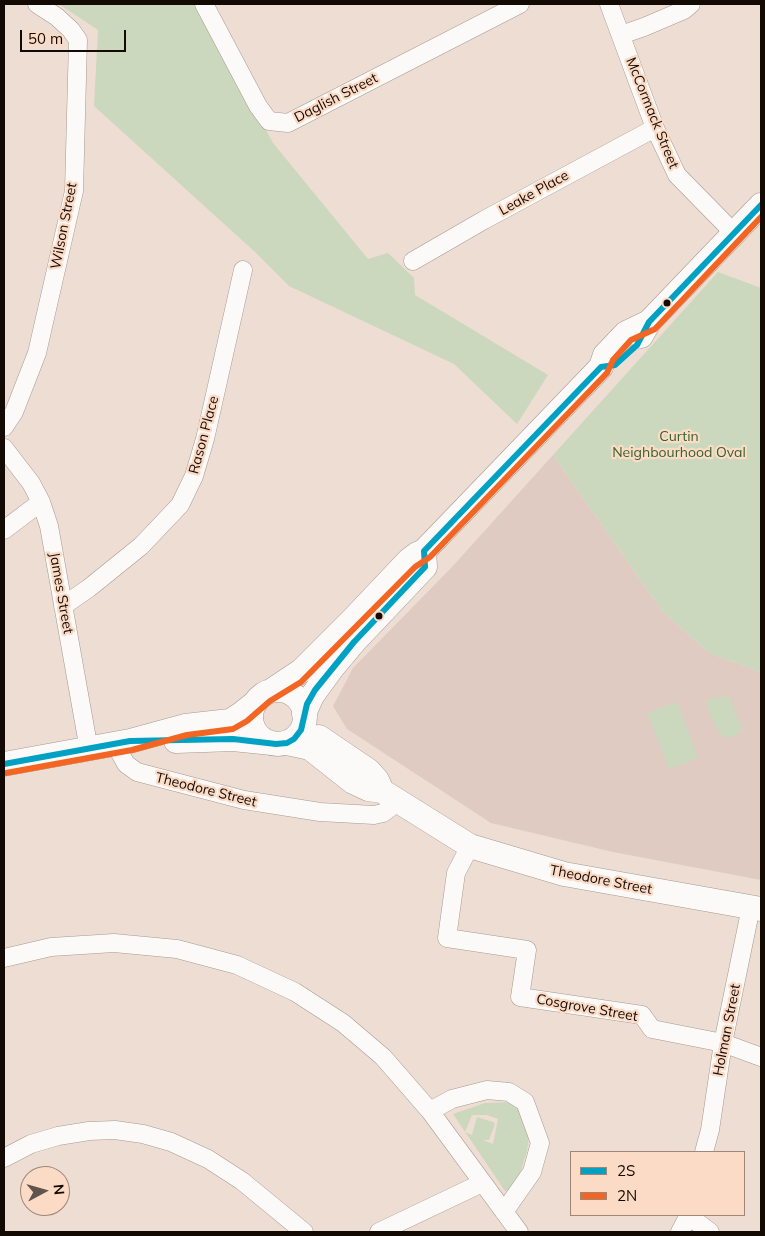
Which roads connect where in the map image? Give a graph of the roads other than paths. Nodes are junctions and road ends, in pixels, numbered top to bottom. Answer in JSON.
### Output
{"nodes":[{"id":1,"x":37,"y":4,"type":"edge"},
{"id":2,"x":204,"y":4,"type":"edge"},
{"id":3,"x":520,"y":4,"type":"edge"},
{"id":4,"x":609,"y":4,"type":"edge"},
{"id":5,"x":691,"y":4,"type":"edge"},
{"id":6,"x":621,"y":35,"type":"junction"},
{"id":7,"x":655,"y":128,"type":"junction"},
{"id":8,"x":761,"y":205,"type":"edge"},
{"id":9,"x":734,"y":233,"type":"junction"},
{"id":10,"x":413,"y":261,"type":"dead end"},
{"id":11,"x":242,"y":270,"type":"dead end"},
{"id":12,"x":4,"y":427,"type":"edge"},
{"id":13,"x":4,"y":448,"type":"edge"},
{"id":14,"x":40,"y":502,"type":"junction"},
{"id":15,"x":4,"y":530,"type":"edge"},
{"id":16,"x":424,"y":551,"type":"junction"},
{"id":17,"x":63,"y":606,"type":"junction"},
{"id":18,"x":264,"y":697,"type":"junction"},
{"id":19,"x":304,"y":716,"type":"junction"},
{"id":20,"x":122,"y":743,"type":"junction"},
{"id":21,"x":279,"y":743,"type":"junction"},
{"id":22,"x":89,"y":750,"type":"junction"},
{"id":23,"x":4,"y":764,"type":"edge"},
{"id":24,"x":389,"y":795,"type":"junction"},
{"id":25,"x":470,"y":846,"type":"junction"},
{"id":26,"x":756,"y":908,"type":"edge"},
{"id":27,"x":4,"y":958,"type":"edge"},
{"id":28,"x":723,"y":1043,"type":"junction"},
{"id":29,"x":761,"y":1057,"type":"edge"},
{"id":30,"x":430,"y":1111,"type":"junction"},
{"id":31,"x":704,"y":1151,"type":"edge"},
{"id":32,"x":4,"y":1158,"type":"edge"},
{"id":33,"x":482,"y":1183,"type":"junction"},
{"id":34,"x":504,"y":1212,"type":"junction"},
{"id":35,"x":688,"y":1216,"type":"edge"},
{"id":36,"x":690,"y":1216,"type":"edge"},
{"id":37,"x":304,"y":1232,"type":"edge"},
{"id":38,"x":379,"y":1232,"type":"edge"},
{"id":39,"x":519,"y":1232,"type":"edge"},
{"id":40,"x":680,"y":1232,"type":"edge"},
{"id":41,"x":710,"y":1232,"type":"edge"}],
"edges":[{"from":1,"to":12,"type":"street","name":"Wilson Street"},
{"from":2,"to":3,"type":"street","name":"Daglish Street"},
{"from":4,"to":6,"type":"street","name":"McCormack Street"},
{"from":5,"to":6,"type":"street"},
{"from":6,"to":7,"type":"street","name":"McCormack Street"},
{"from":7,"to":9,"type":"street","name":"McCormack Street"},
{"from":7,"to":10,"type":"street","name":"Leake Place"},
{"from":8,"to":9,"type":"main road"},
{"from":9,"to":16,"type":"main road","name":"Theodore Street"},
{"from":11,"to":17,"type":"street","name":"Rason Place"},
{"from":13,"to":14,"type":"street","name":"James Street"},
{"from":14,"to":15,"type":"street"},
{"from":14,"to":17,"type":"street","name":"James Street"},
{"from":16,"to":18,"type":"main road","name":"Theodore Street"},
{"from":16,"to":19,"type":"main road"},
{"from":17,"to":22,"type":"street","name":"James Street"},
{"from":18,"to":19,"type":"main road"},
{"from":18,"to":20,"type":"main road","name":"Theodore Street"},
{"from":18,"to":21,"type":"main road"},
{"from":19,"to":21,"type":"main road"},
{"from":19,"to":24,"type":"main road","name":"Theodore Street"},
{"from":20,"to":21,"type":"main road","name":"Theodore Street"},
{"from":20,"to":22,"type":"main road","name":"Theodore Street"},
{"from":20,"to":24,"type":"street","name":"Theodore Street"},
{"from":21,"to":24,"type":"main road","name":"Theodore Street"},
{"from":22,"to":23,"type":"main road","name":"Theodore Street"},
{"from":24,"to":25,"type":"main road","name":"Theodore Street"},
{"from":25,"to":26,"type":"main road","name":"Theodore Street"},
{"from":25,"to":28,"type":"street","name":"Cosgrove Street"},
{"from":26,"to":28,"type":"street","name":"Holman Street"},
{"from":27,"to":30,"type":"street"},
{"from":28,"to":29,"type":"street"},
{"from":28,"to":31,"type":"street","name":"Holman Street"},
{"from":30,"to":33,"type":"street"},
{"from":30,"to":34,"type":"street"},
{"from":32,"to":37,"type":"street"},
{"from":33,"to":34,"type":"street"},
{"from":33,"to":38,"type":"street"},
{"from":34,"to":39,"type":"street"},
{"from":35,"to":40,"type":"street"},
{"from":36,"to":41,"type":"street"}]}
